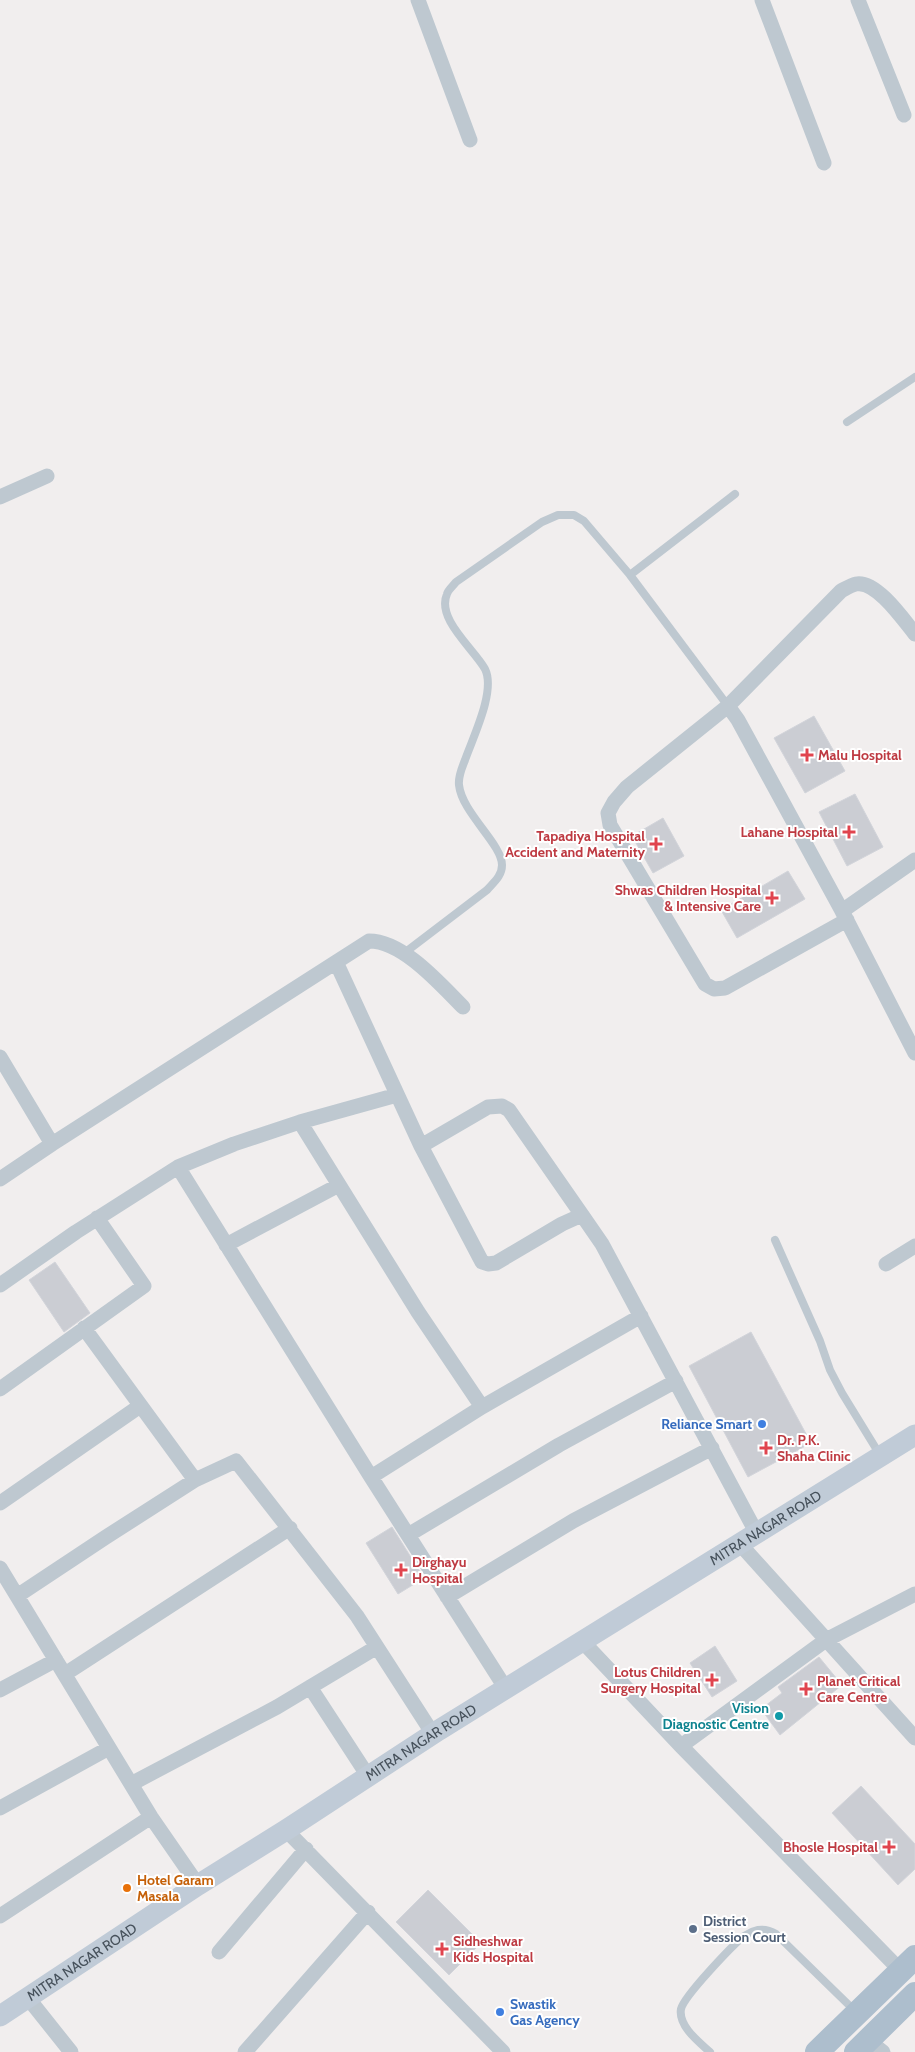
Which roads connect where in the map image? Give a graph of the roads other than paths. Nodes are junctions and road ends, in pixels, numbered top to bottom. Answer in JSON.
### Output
{"nodes":[{"id":1,"x":418,"y":0,"type":"edge"},
{"id":2,"x":762,"y":0,"type":"edge"},
{"id":3,"x":858,"y":0,"type":"edge"},
{"id":4,"x":904,"y":115,"type":"dead end"},
{"id":5,"x":470,"y":140,"type":"dead end"},
{"id":6,"x":824,"y":163,"type":"dead end"},
{"id":7,"x":915,"y":377,"type":"edge"},
{"id":8,"x":847,"y":422,"type":"dead end"},
{"id":9,"x":47,"y":476,"type":"dead end"},
{"id":10,"x":735,"y":494,"type":"dead end"},
{"id":11,"x":0,"y":497,"type":"edge"},
{"id":12,"x":630,"y":575,"type":"junction"},
{"id":13,"x":915,"y":634,"type":"edge"},
{"id":14,"x":728,"y":706,"type":"junction"},
{"id":15,"x":915,"y":860,"type":"edge"},
{"id":16,"x":844,"y":916,"type":"junction"},
{"id":17,"x":403,"y":954,"type":"junction"},
{"id":18,"x":336,"y":962,"type":"junction"},
{"id":19,"x":463,"y":1006,"type":"dead end"},
{"id":20,"x":915,"y":1053,"type":"edge"},
{"id":21,"x":0,"y":1058,"type":"edge"},
{"id":22,"x":397,"y":1094,"type":"junction"},
{"id":23,"x":300,"y":1122,"type":"junction"},
{"id":24,"x":52,"y":1144,"type":"junction"},
{"id":25,"x":421,"y":1146,"type":"junction"},
{"id":26,"x":178,"y":1167,"type":"junction"},
{"id":27,"x":0,"y":1178,"type":"edge"},
{"id":28,"x":339,"y":1185,"type":"junction"},
{"id":29,"x":582,"y":1215,"type":"junction"},
{"id":30,"x":97,"y":1218,"type":"junction"},
{"id":31,"x":775,"y":1240,"type":"dead end"},
{"id":32,"x":226,"y":1245,"type":"junction"},
{"id":33,"x":915,"y":1246,"type":"edge"},
{"id":34,"x":886,"y":1264,"type":"dead end"},
{"id":35,"x":0,"y":1285,"type":"edge"},
{"id":36,"x":641,"y":1316,"type":"junction"},
{"id":37,"x":84,"y":1328,"type":"junction"},
{"id":38,"x":676,"y":1381,"type":"junction"},
{"id":39,"x":0,"y":1389,"type":"edge"},
{"id":40,"x":140,"y":1406,"type":"junction"},
{"id":41,"x":482,"y":1407,"type":"junction"},
{"id":42,"x":915,"y":1435,"type":"edge"},
{"id":43,"x":712,"y":1448,"type":"junction"},
{"id":44,"x":880,"y":1455,"type":"junction"},
{"id":45,"x":371,"y":1476,"type":"junction"},
{"id":46,"x":195,"y":1480,"type":"junction"},
{"id":47,"x":0,"y":1503,"type":"edge"},
{"id":48,"x":290,"y":1528,"type":"junction"},
{"id":49,"x":408,"y":1535,"type":"junction"},
{"id":50,"x":748,"y":1538,"type":"junction"},
{"id":51,"x":0,"y":1568,"type":"edge"},
{"id":52,"x":10,"y":1592,"type":"edge"},
{"id":53,"x":915,"y":1594,"type":"edge"},
{"id":54,"x":447,"y":1597,"type":"junction"},
{"id":55,"x":826,"y":1640,"type":"junction"},
{"id":56,"x":583,"y":1642,"type":"junction"},
{"id":57,"x":377,"y":1647,"type":"junction"},
{"id":58,"x":56,"y":1660,"type":"junction"},
{"id":59,"x":65,"y":1674,"type":"junction"},
{"id":60,"x":310,"y":1687,"type":"junction"},
{"id":61,"x":506,"y":1688,"type":"junction"},
{"id":62,"x":0,"y":1690,"type":"edge"},
{"id":63,"x":433,"y":1734,"type":"junction"},
{"id":64,"x":915,"y":1738,"type":"edge"},
{"id":65,"x":681,"y":1746,"type":"junction"},
{"id":66,"x":109,"y":1748,"type":"junction"},
{"id":67,"x":368,"y":1776,"type":"junction"},
{"id":68,"x":131,"y":1784,"type":"junction"},
{"id":69,"x":0,"y":1808,"type":"edge"},
{"id":70,"x":151,"y":1817,"type":"junction"},
{"id":71,"x":286,"y":1830,"type":"junction"},
{"id":72,"x":306,"y":1849,"type":"junction"},
{"id":73,"x":198,"y":1885,"type":"junction"},
{"id":74,"x":368,"y":1912,"type":"junction"},
{"id":75,"x":0,"y":1916,"type":"edge"},
{"id":76,"x":219,"y":1952,"type":"dead end"},
{"id":77,"x":908,"y":1964,"type":"edge"},
{"id":78,"x":915,"y":1994,"type":"edge"},
{"id":79,"x":28,"y":1998,"type":"junction"},
{"id":80,"x":858,"y":2013,"type":"junction"},
{"id":81,"x":0,"y":2016,"type":"edge"},
{"id":82,"x":869,"y":2048,"type":"edge"},
{"id":83,"x":72,"y":2052,"type":"edge"},
{"id":84,"x":245,"y":2052,"type":"edge"},
{"id":85,"x":504,"y":2052,"type":"edge"},
{"id":86,"x":710,"y":2052,"type":"edge"},
{"id":87,"x":817,"y":2052,"type":"edge"}],
"edges":[{"from":1,"to":5,"type":"street"},
{"from":2,"to":6,"type":"street"},
{"from":3,"to":4,"type":"street"},
{"from":7,"to":8,"type":"lane"},
{"from":9,"to":11,"type":"street"},
{"from":10,"to":12,"type":"lane"},
{"from":12,"to":14,"type":"lane"},
{"from":12,"to":17,"type":"lane"},
{"from":13,"to":14,"type":"street"},
{"from":14,"to":16,"type":"street"},
{"from":14,"to":16,"type":"street"},
{"from":15,"to":16,"type":"street"},
{"from":16,"to":20,"type":"street"},
{"from":17,"to":18,"type":"street"},
{"from":17,"to":19,"type":"street"},
{"from":18,"to":22,"type":"street"},
{"from":18,"to":24,"type":"street"},
{"from":21,"to":24,"type":"street"},
{"from":22,"to":23,"type":"street"},
{"from":22,"to":25,"type":"street"},
{"from":23,"to":26,"type":"street"},
{"from":23,"to":28,"type":"street"},
{"from":24,"to":27,"type":"street"},
{"from":25,"to":29,"type":"street"},
{"from":25,"to":29,"type":"street"},
{"from":26,"to":30,"type":"street"},
{"from":26,"to":32,"type":"street"},
{"from":28,"to":32,"type":"street"},
{"from":28,"to":41,"type":"street"},
{"from":29,"to":36,"type":"street"},
{"from":30,"to":35,"type":"street"},
{"from":30,"to":37,"type":"street"},
{"from":31,"to":44,"type":"lane"},
{"from":32,"to":45,"type":"street"},
{"from":33,"to":34,"type":"street"},
{"from":36,"to":38,"type":"street"},
{"from":36,"to":41,"type":"street"},
{"from":37,"to":39,"type":"street"},
{"from":37,"to":40,"type":"street"},
{"from":38,"to":43,"type":"street"},
{"from":38,"to":49,"type":"street"},
{"from":40,"to":46,"type":"street"},
{"from":40,"to":47,"type":"street"},
{"from":41,"to":45,"type":"street"},
{"from":42,"to":44,"type":"street","name":"MITRA NAGAR ROAD"},
{"from":43,"to":50,"type":"street"},
{"from":43,"to":54,"type":"street"},
{"from":44,"to":50,"type":"street","name":"MITRA NAGAR ROAD"},
{"from":45,"to":49,"type":"street"},
{"from":46,"to":48,"type":"street"},
{"from":46,"to":52,"type":"street"},
{"from":48,"to":57,"type":"street"},
{"from":48,"to":59,"type":"street"},
{"from":49,"to":54,"type":"street"},
{"from":50,"to":55,"type":"street"},
{"from":50,"to":56,"type":"street","name":"MITRA NAGAR ROAD"},
{"from":51,"to":52,"type":"street"},
{"from":52,"to":58,"type":"street"},
{"from":53,"to":55,"type":"street"},
{"from":54,"to":61,"type":"street"},
{"from":55,"to":64,"type":"street"},
{"from":55,"to":65,"type":"street"},
{"from":56,"to":61,"type":"street","name":"MITRA NAGAR ROAD"},
{"from":56,"to":65,"type":"street"},
{"from":57,"to":60,"type":"street"},
{"from":57,"to":63,"type":"street"},
{"from":58,"to":59,"type":"street"},
{"from":58,"to":62,"type":"street"},
{"from":59,"to":66,"type":"street"},
{"from":60,"to":67,"type":"street"},
{"from":60,"to":68,"type":"street"},
{"from":61,"to":63,"type":"street","name":"MITRA NAGAR ROAD"},
{"from":63,"to":67,"type":"street","name":"MITRA NAGAR ROAD"},
{"from":65,"to":77,"type":"street"},
{"from":66,"to":68,"type":"street"},
{"from":66,"to":69,"type":"street"},
{"from":67,"to":71,"type":"street","name":"MITRA NAGAR ROAD"},
{"from":68,"to":70,"type":"street"},
{"from":70,"to":73,"type":"street"},
{"from":70,"to":75,"type":"street"},
{"from":71,"to":72,"type":"street"},
{"from":71,"to":73,"type":"street","name":"MITRA NAGAR ROAD"},
{"from":72,"to":74,"type":"street"},
{"from":72,"to":76,"type":"street"},
{"from":73,"to":79,"type":"street","name":"MITRA NAGAR ROAD"},
{"from":74,"to":84,"type":"street"},
{"from":74,"to":85,"type":"street"},
{"from":77,"to":80,"type":"main road"},
{"from":78,"to":82,"type":"main road"},
{"from":79,"to":81,"type":"street","name":"MITRA NAGAR ROAD"},
{"from":79,"to":83,"type":"street"},
{"from":80,"to":86,"type":"lane"},
{"from":80,"to":87,"type":"main road"}]}
